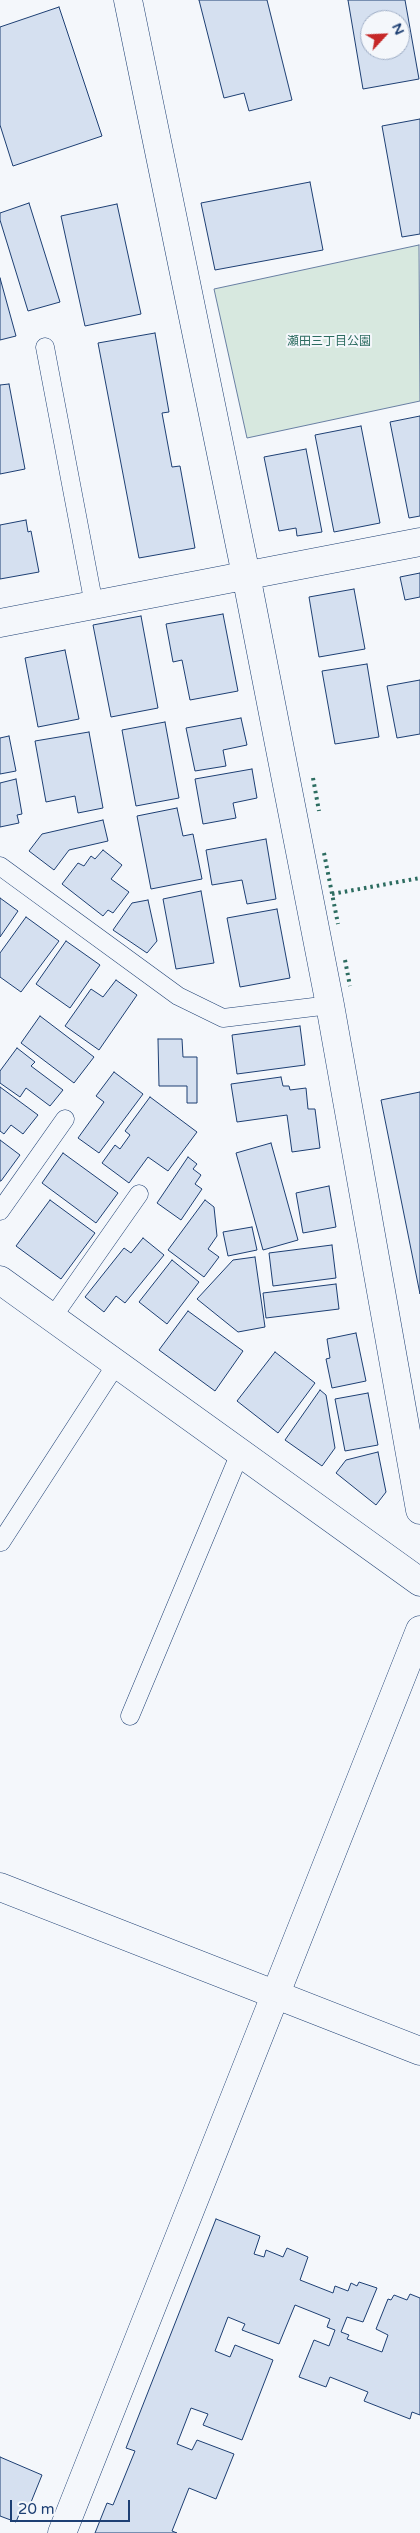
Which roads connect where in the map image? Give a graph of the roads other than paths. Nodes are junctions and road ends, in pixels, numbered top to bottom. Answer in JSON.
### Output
{"nodes":[{"id":1,"x":128,"y":0,"type":"edge"},
{"id":2,"x":45,"y":347,"type":"dead end"},
{"id":3,"x":420,"y":542,"type":"edge"},
{"id":4,"x":246,"y":575,"type":"junction"},
{"id":5,"x":94,"y":605,"type":"junction"},
{"id":6,"x":0,"y":623,"type":"edge"},
{"id":7,"x":0,"y":866,"type":"edge"},
{"id":8,"x":330,"y":1005,"type":"junction"},
{"id":9,"x":65,"y":1119,"type":"dead end"},
{"id":10,"x":139,"y":1194,"type":"dead end"},
{"id":11,"x":0,"y":1211,"type":"edge"},
{"id":12,"x":0,"y":1280,"type":"edge"},
{"id":13,"x":52,"y":1318,"type":"junction"},
{"id":14,"x":116,"y":1364,"type":"junction"},
{"id":15,"x":240,"y":1453,"type":"junction"},
{"id":16,"x":420,"y":1510,"type":"edge"},
{"id":17,"x":1,"y":1542,"type":"edge"},
{"id":18,"x":420,"y":1582,"type":"edge"},
{"id":19,"x":420,"y":1630,"type":"edge"},
{"id":20,"x":130,"y":1716,"type":"dead end"},
{"id":21,"x":0,"y":1887,"type":"edge"},
{"id":22,"x":276,"y":1994,"type":"junction"},
{"id":23,"x":420,"y":2051,"type":"edge"},
{"id":24,"x":62,"y":2533,"type":"edge"}],
"edges":[{"from":1,"to":4,"type":"street"},
{"from":2,"to":5,"type":"lane"},
{"from":3,"to":4,"type":"street"},
{"from":4,"to":5,"type":"street"},
{"from":4,"to":8,"type":"street"},
{"from":5,"to":6,"type":"street"},
{"from":7,"to":8,"type":"lane"},
{"from":8,"to":16,"type":"street"},
{"from":9,"to":11,"type":"lane"},
{"from":10,"to":13,"type":"lane"},
{"from":12,"to":13,"type":"street"},
{"from":13,"to":14,"type":"street"},
{"from":14,"to":15,"type":"street"},
{"from":14,"to":17,"type":"lane"},
{"from":15,"to":18,"type":"street"},
{"from":15,"to":20,"type":"lane"},
{"from":19,"to":22,"type":"street"},
{"from":21,"to":22,"type":"street"},
{"from":22,"to":23,"type":"street"},
{"from":22,"to":24,"type":"street"}]}
